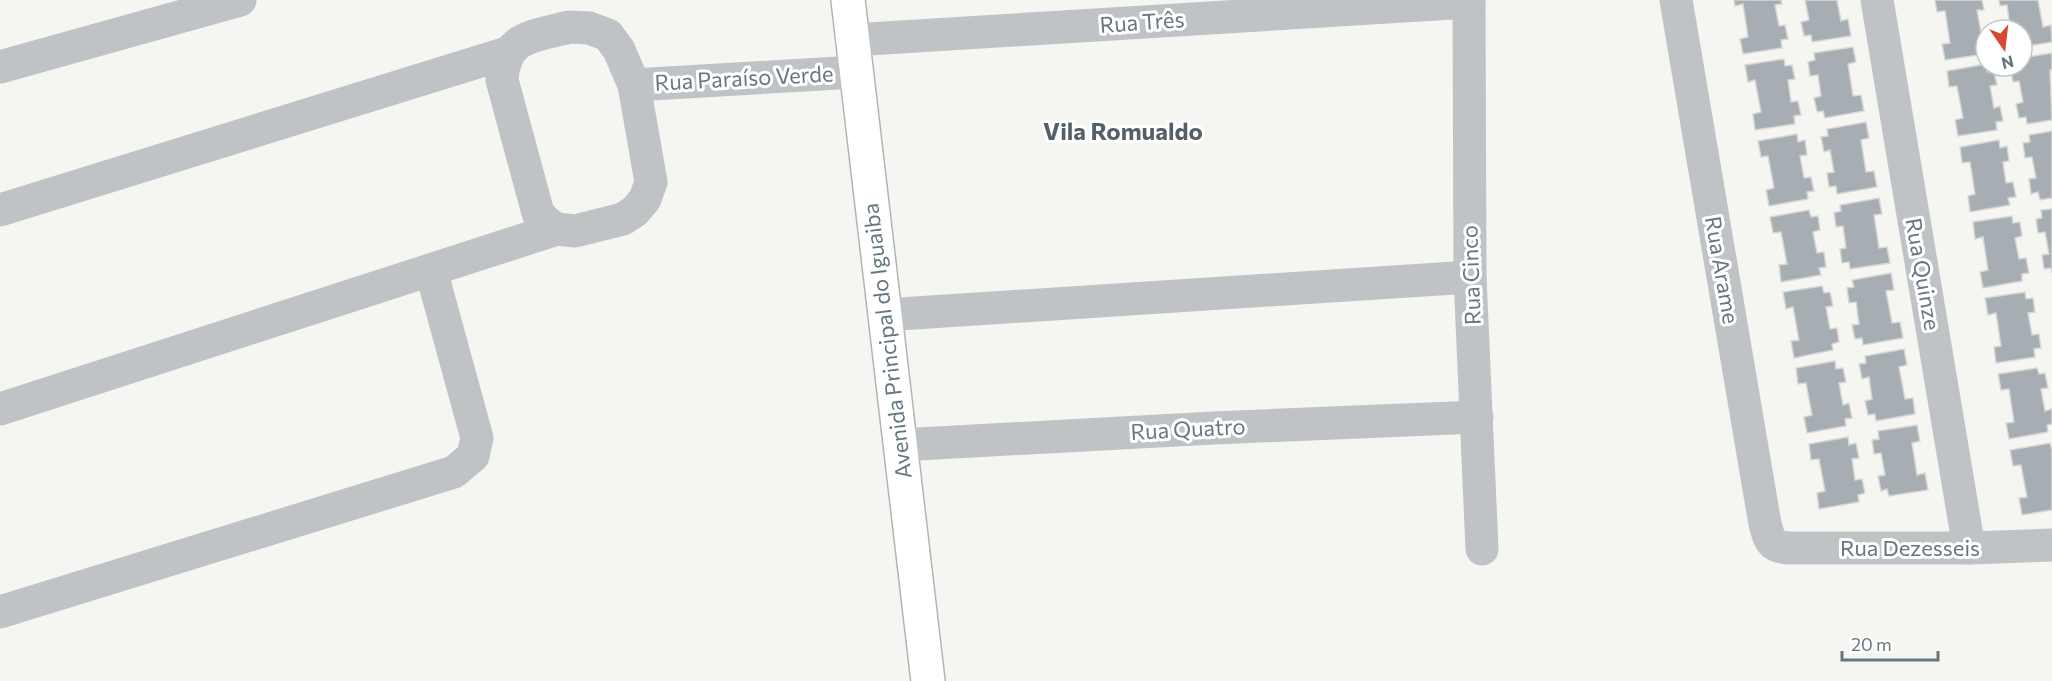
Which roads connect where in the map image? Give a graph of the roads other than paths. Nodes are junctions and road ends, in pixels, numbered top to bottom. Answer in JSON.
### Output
{"nodes":[{"id":1,"x":240,"y":0,"type":"edge"},
{"id":2,"x":848,"y":0,"type":"edge"},
{"id":3,"x":1676,"y":0,"type":"edge"},
{"id":4,"x":1876,"y":0,"type":"edge"},
{"id":5,"x":1468,"y":1,"type":"edge"},
{"id":6,"x":852,"y":40,"type":"junction"},
{"id":7,"x":507,"y":53,"type":"junction"},
{"id":8,"x":0,"y":67,"type":"edge"},
{"id":9,"x":855,"y":72,"type":"junction"},
{"id":10,"x":634,"y":85,"type":"junction"},
{"id":11,"x":0,"y":210,"type":"edge"},
{"id":12,"x":557,"y":229,"type":"junction"},
{"id":13,"x":431,"y":270,"type":"junction"},
{"id":14,"x":1470,"y":277,"type":"junction"},
{"id":15,"x":884,"y":315,"type":"junction"},
{"id":16,"x":0,"y":409,"type":"edge"},
{"id":17,"x":1477,"y":417,"type":"junction"},
{"id":18,"x":900,"y":445,"type":"junction"},
{"id":19,"x":1770,"y":541,"type":"joint"},
{"id":20,"x":2052,"y":545,"type":"edge"},
{"id":21,"x":1969,"y":548,"type":"junction"},
{"id":22,"x":1482,"y":549,"type":"dead end"},
{"id":23,"x":0,"y":612,"type":"edge"},
{"id":24,"x":928,"y":681,"type":"edge"}],
"edges":[{"from":1,"to":8,"type":"street"},
{"from":2,"to":6,"type":"main road","name":"Avenida Principal do Iguaiba"},
{"from":3,"to":19,"type":"street","name":"Rua Arame"},
{"from":4,"to":21,"type":"street","name":"Rua Quinze"},
{"from":5,"to":6,"type":"street","name":"Rua Três"},
{"from":5,"to":14,"type":"street","name":"Rua Cinco"},
{"from":6,"to":9,"type":"main road","name":"Avenida Principal do Iguaiba"},
{"from":7,"to":10,"type":"street","name":"Rua Paraíso Verde"},
{"from":7,"to":11,"type":"street","name":"Rua Paraíso Verde"},
{"from":7,"to":12,"type":"street"},
{"from":9,"to":10,"type":"street","name":"Rua Paraíso Verde"},
{"from":9,"to":15,"type":"main road","name":"Avenida Principal do Iguaiba"},
{"from":10,"to":12,"type":"street","name":"Rua Paraíso Verde"},
{"from":12,"to":13,"type":"street","name":"Rua Paraíso Verde"},
{"from":13,"to":16,"type":"street","name":"Rua Paraíso Verde"},
{"from":13,"to":23,"type":"street"},
{"from":14,"to":15,"type":"street"},
{"from":14,"to":17,"type":"street","name":"Rua Cinco"},
{"from":15,"to":18,"type":"main road","name":"Avenida Principal do Iguaiba"},
{"from":17,"to":18,"type":"street","name":"Rua Quatro"},
{"from":17,"to":22,"type":"street","name":"Rua Cinco"},
{"from":18,"to":24,"type":"main road","name":"Avenida Principal do Iguaiba"},
{"from":19,"to":21,"type":"street","name":"Rua Dezesseis"},
{"from":20,"to":21,"type":"street","name":"Rua Dezesseis"}]}
